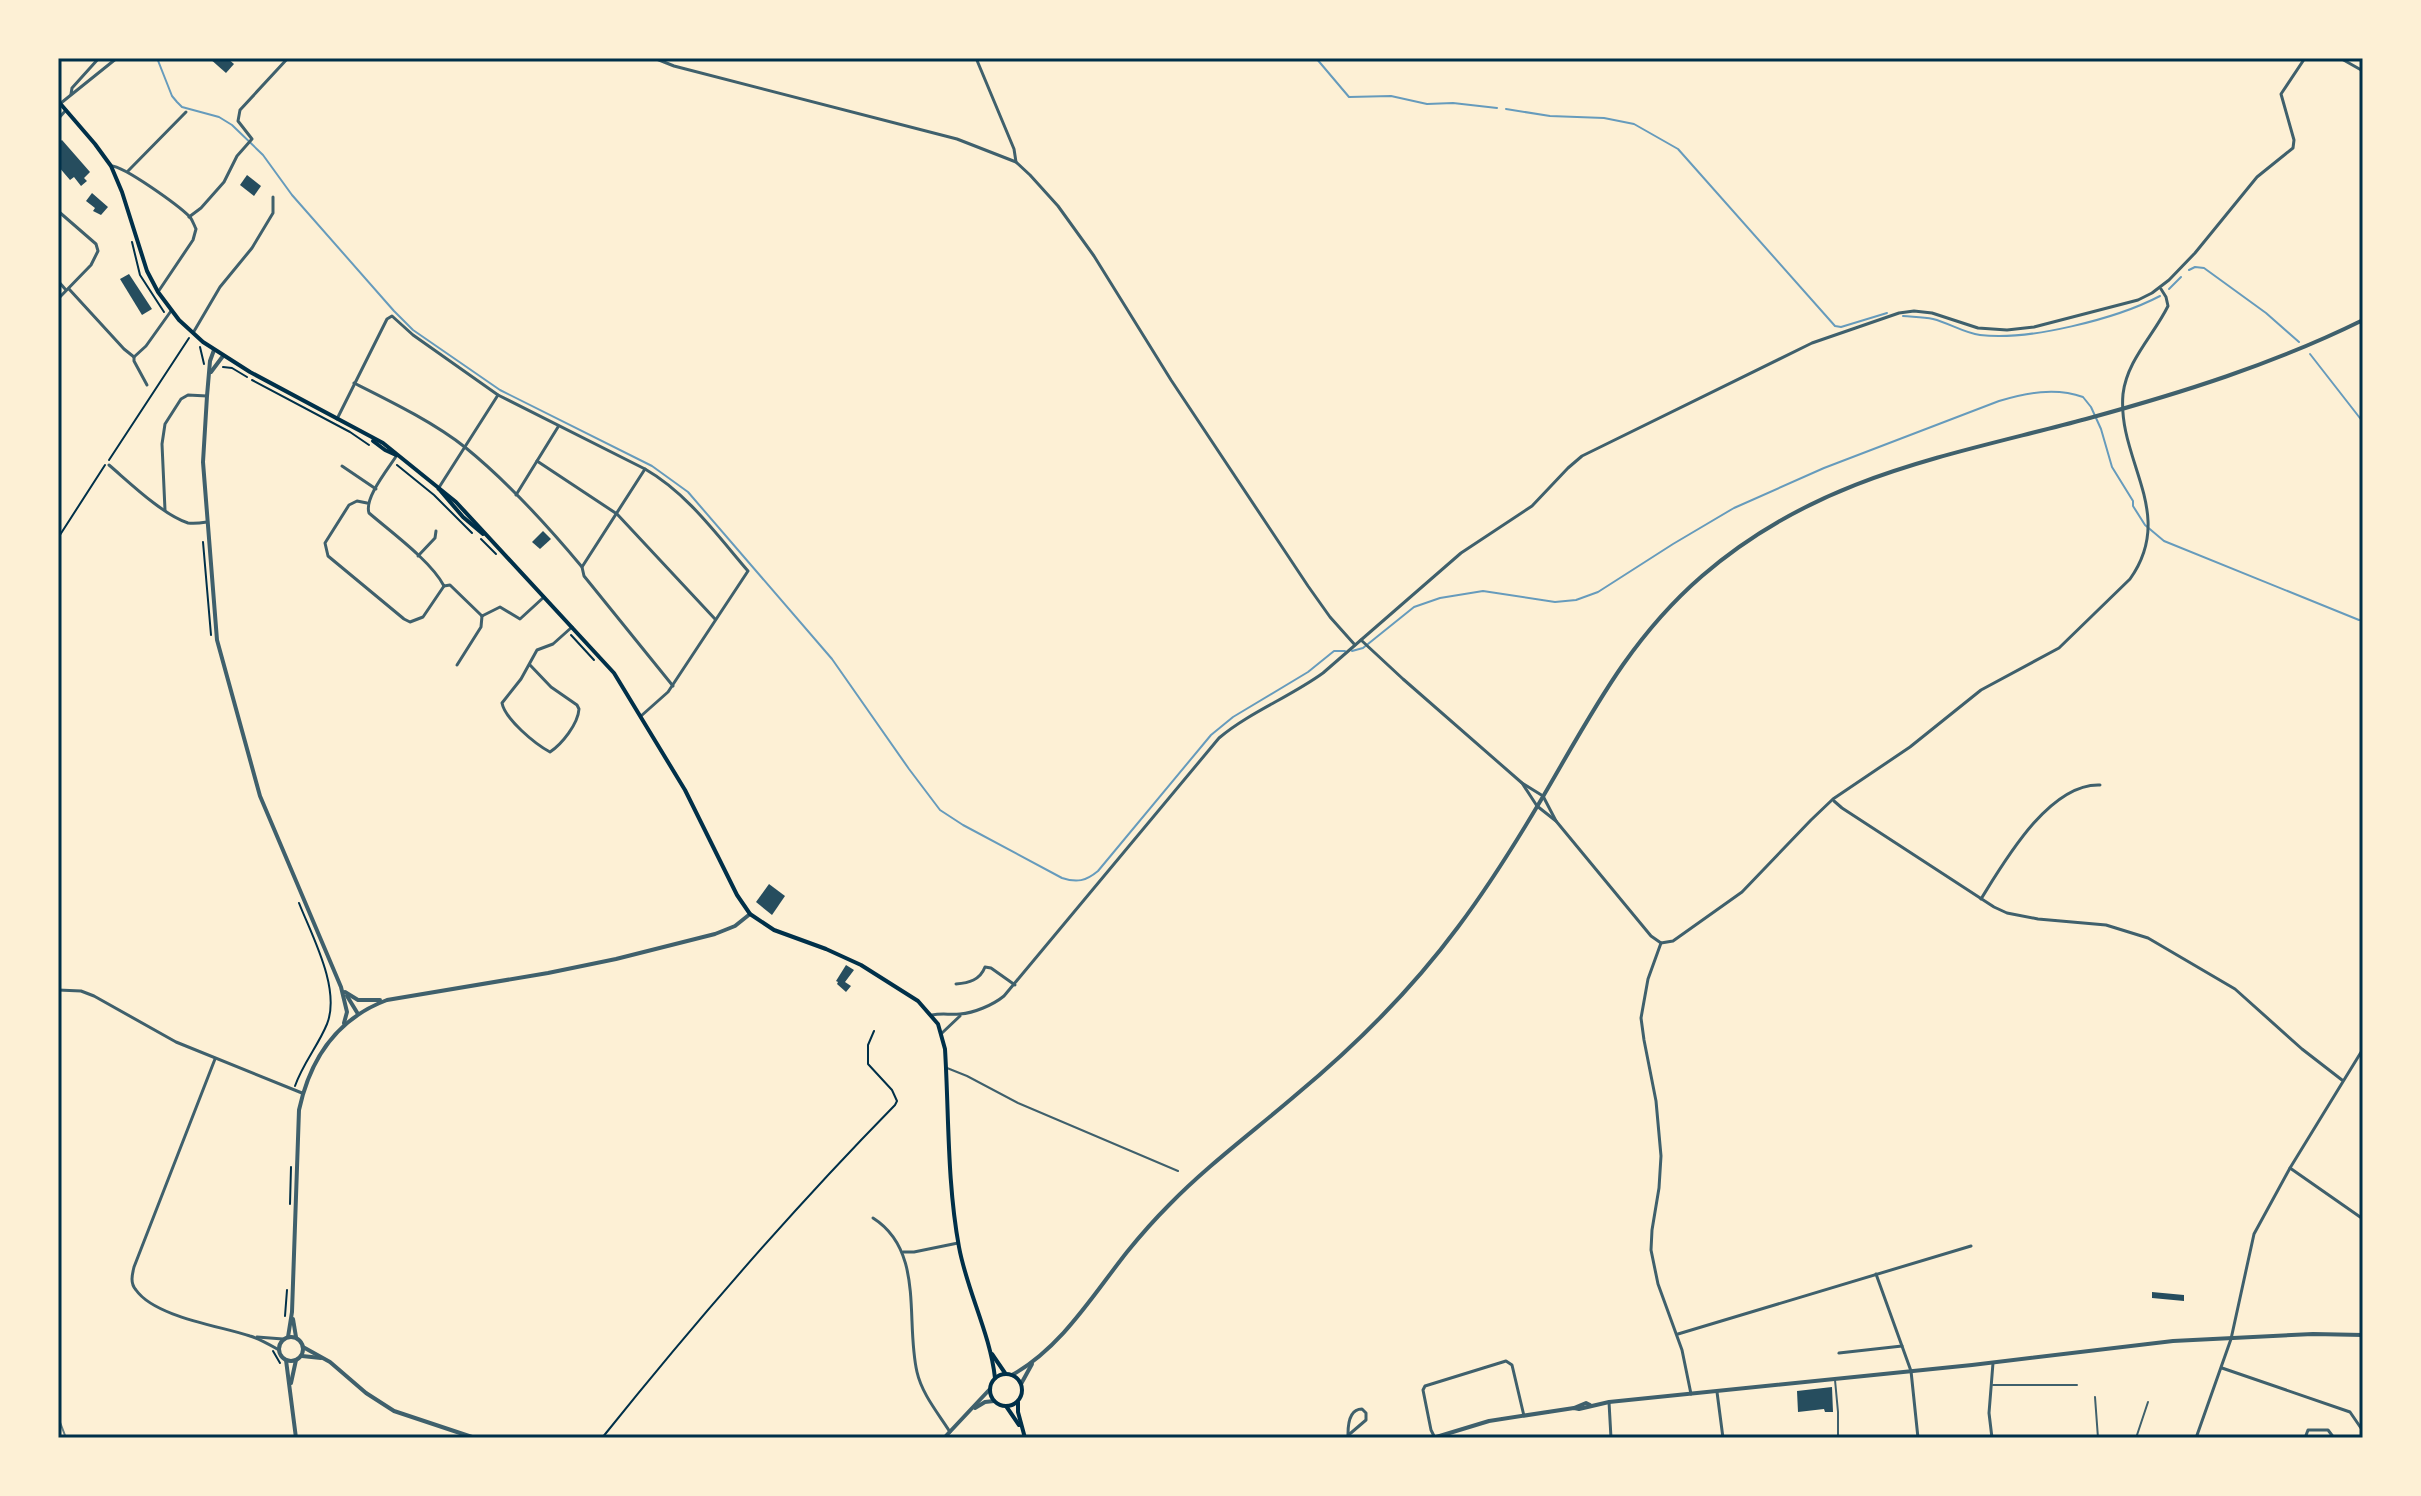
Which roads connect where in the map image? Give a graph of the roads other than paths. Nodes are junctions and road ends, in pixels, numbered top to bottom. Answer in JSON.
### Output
{"nodes":[{"id":1,"x":99,"y":58,"type":"edge"},
{"id":2,"x":117,"y":58,"type":"edge"},
{"id":3,"x":288,"y":58,"type":"edge"},
{"id":4,"x":654,"y":58,"type":"edge"},
{"id":5,"x":976,"y":58,"type":"edge"},
{"id":6,"x":2305,"y":58,"type":"edge"},
{"id":7,"x":2340,"y":58,"type":"edge"},
{"id":8,"x":2363,"y":71,"type":"edge"},
{"id":9,"x":71,"y":94,"type":"junction"},
{"id":10,"x":59,"y":102,"type":"edge"},
{"id":11,"x":66,"y":110,"type":"junction"},
{"id":12,"x":186,"y":112,"type":"dead end"},
{"id":13,"x":58,"y":119,"type":"edge"},
{"id":14,"x":1016,"y":162,"type":"junction"},
{"id":15,"x":111,"y":166,"type":"junction"},
{"id":16,"x":128,"y":171,"type":"junction"},
{"id":17,"x":273,"y":197,"type":"dead end"},
{"id":18,"x":58,"y":211,"type":"edge"},
{"id":19,"x":189,"y":217,"type":"junction"},
{"id":20,"x":58,"y":281,"type":"edge"},
{"id":21,"x":2160,"y":288,"type":"junction"},
{"id":22,"x":68,"y":290,"type":"junction"},
{"id":23,"x":158,"y":292,"type":"junction"},
{"id":24,"x":58,"y":299,"type":"edge"},
{"id":25,"x":171,"y":311,"type":"junction"},
{"id":26,"x":2363,"y":320,"type":"edge"},
{"id":27,"x":192,"y":335,"type":"junction"},
{"id":28,"x":214,"y":350,"type":"junction"},
{"id":29,"x":223,"y":356,"type":"junction"},
{"id":30,"x":134,"y":357,"type":"junction"},
{"id":31,"x":210,"y":374,"type":"junction"},
{"id":32,"x":354,"y":383,"type":"junction"},
{"id":33,"x":147,"y":385,"type":"dead end"},
{"id":34,"x":498,"y":395,"type":"junction"},
{"id":35,"x":207,"y":396,"type":"junction"},
{"id":36,"x":2123,"y":408,"type":"junction"},
{"id":37,"x":337,"y":419,"type":"junction"},
{"id":38,"x":558,"y":427,"type":"junction"},
{"id":39,"x":466,"y":448,"type":"junction"},
{"id":40,"x":397,"y":455,"type":"junction"},
{"id":41,"x":537,"y":461,"type":"junction"},
{"id":42,"x":109,"y":465,"type":"dead end"},
{"id":43,"x":342,"y":466,"type":"dead end"},
{"id":44,"x":645,"y":469,"type":"junction"},
{"id":45,"x":376,"y":489,"type":"junction"},
{"id":46,"x":438,"y":489,"type":"junction"},
{"id":47,"x":516,"y":495,"type":"junction"},
{"id":48,"x":367,"y":503,"type":"junction"},
{"id":49,"x":165,"y":510,"type":"junction"},
{"id":50,"x":617,"y":514,"type":"junction"},
{"id":51,"x":205,"y":522,"type":"junction"},
{"id":52,"x":436,"y":531,"type":"dead end"},
{"id":53,"x":418,"y":556,"type":"junction"},
{"id":54,"x":582,"y":567,"type":"junction"},
{"id":55,"x":444,"y":586,"type":"junction"},
{"id":56,"x":545,"y":597,"type":"junction"},
{"id":57,"x":392,"y":609,"type":"junction"},
{"id":58,"x":387,"y":614,"type":"dead end"},
{"id":59,"x":482,"y":616,"type":"junction"},
{"id":60,"x":716,"y":620,"type":"junction"},
{"id":61,"x":572,"y":627,"type":"junction"},
{"id":62,"x":1362,"y":641,"type":"junction"},
{"id":63,"x":1354,"y":646,"type":"junction"},
{"id":64,"x":457,"y":665,"type":"dead end"},
{"id":65,"x":530,"y":665,"type":"junction"},
{"id":66,"x":673,"y":686,"type":"junction"},
{"id":67,"x":641,"y":716,"type":"junction"},
{"id":68,"x":1522,"y":783,"type":"junction"},
{"id":69,"x":2100,"y":785,"type":"dead end"},
{"id":70,"x":1543,"y":796,"type":"junction"},
{"id":71,"x":1833,"y":799,"type":"junction"},
{"id":72,"x":1537,"y":806,"type":"junction"},
{"id":73,"x":1556,"y":821,"type":"junction"},
{"id":74,"x":1981,"y":899,"type":"junction"},
{"id":75,"x":750,"y":914,"type":"junction"},
{"id":76,"x":1661,"y":943,"type":"junction"},
{"id":77,"x":956,"y":984,"type":"dead end"},
{"id":78,"x":1015,"y":985,"type":"junction"},
{"id":79,"x":58,"y":990,"type":"edge"},
{"id":80,"x":343,"y":990,"type":"junction"},
{"id":81,"x":387,"y":1000,"type":"junction"},
{"id":82,"x":358,"y":1014,"type":"junction"},
{"id":83,"x":932,"y":1015,"type":"junction"},
{"id":84,"x":961,"y":1015,"type":"junction"},
{"id":85,"x":343,"y":1025,"type":"junction"},
{"id":86,"x":942,"y":1033,"type":"junction"},
{"id":87,"x":2363,"y":1049,"type":"edge"},
{"id":88,"x":2361,"y":1055,"type":"edge"},
{"id":89,"x":215,"y":1059,"type":"junction"},
{"id":90,"x":946,"y":1068,"type":"junction"},
{"id":91,"x":2342,"y":1080,"type":"junction"},
{"id":92,"x":302,"y":1093,"type":"junction"},
{"id":93,"x":2290,"y":1168,"type":"junction"},
{"id":94,"x":1178,"y":1171,"type":"dead end"},
{"id":95,"x":873,"y":1218,"type":"dead end"},
{"id":96,"x":2363,"y":1219,"type":"edge"},
{"id":97,"x":958,"y":1243,"type":"junction"},
{"id":98,"x":1971,"y":1246,"type":"dead end"},
{"id":99,"x":903,"y":1252,"type":"junction"},
{"id":100,"x":1876,"y":1274,"type":"junction"},
{"id":101,"x":292,"y":1312,"type":"junction"},
{"id":102,"x":1678,"y":1334,"type":"junction"},
{"id":103,"x":2363,"y":1335,"type":"edge"},
{"id":104,"x":253,"y":1337,"type":"junction"},
{"id":105,"x":296,"y":1337,"type":"junction"},
{"id":106,"x":285,"y":1338,"type":"junction"},
{"id":107,"x":2231,"y":1339,"type":"junction"},
{"id":108,"x":1902,"y":1346,"type":"junction"},
{"id":109,"x":303,"y":1347,"type":"junction"},
{"id":110,"x":279,"y":1350,"type":"junction"},
{"id":111,"x":991,"y":1352,"type":"junction"},
{"id":112,"x":1839,"y":1353,"type":"dead end"},
{"id":113,"x":298,"y":1358,"type":"junction"},
{"id":114,"x":323,"y":1358,"type":"junction"},
{"id":115,"x":286,"y":1360,"type":"junction"},
{"id":116,"x":1033,"y":1362,"type":"junction"},
{"id":117,"x":1993,"y":1363,"type":"junction"},
{"id":118,"x":2222,"y":1368,"type":"junction"},
{"id":119,"x":1911,"y":1371,"type":"junction"},
{"id":120,"x":1009,"y":1374,"type":"junction"},
{"id":121,"x":995,"y":1378,"type":"junction"},
{"id":122,"x":1835,"y":1379,"type":"junction"},
{"id":123,"x":1021,"y":1384,"type":"junction"},
{"id":124,"x":1992,"y":1385,"type":"junction"},
{"id":125,"x":2077,"y":1385,"type":"dead end"},
{"id":126,"x":290,"y":1389,"type":"junction"},
{"id":127,"x":990,"y":1389,"type":"junction"},
{"id":128,"x":1717,"y":1392,"type":"junction"},
{"id":129,"x":1691,"y":1394,"type":"junction"},
{"id":130,"x":2095,"y":1397,"type":"dead end"},
{"id":131,"x":1019,"y":1399,"type":"junction"},
{"id":132,"x":994,"y":1401,"type":"junction"},
{"id":133,"x":1609,"y":1402,"type":"junction"},
{"id":134,"x":2148,"y":1402,"type":"dead end"},
{"id":135,"x":1005,"y":1406,"type":"junction"},
{"id":136,"x":970,"y":1412,"type":"junction"},
{"id":137,"x":1524,"y":1416,"type":"junction"},
{"id":138,"x":2363,"y":1431,"type":"edge"},
{"id":139,"x":950,"y":1432,"type":"junction"},
{"id":140,"x":1024,"y":1436,"type":"edge"},
{"id":141,"x":1346,"y":1436,"type":"edge"},
{"id":142,"x":296,"y":1438,"type":"edge"},
{"id":143,"x":475,"y":1438,"type":"edge"},
{"id":144,"x":944,"y":1438,"type":"edge"},
{"id":145,"x":1434,"y":1438,"type":"edge"},
{"id":146,"x":1611,"y":1438,"type":"edge"},
{"id":147,"x":1723,"y":1438,"type":"edge"},
{"id":148,"x":1838,"y":1438,"type":"edge"},
{"id":149,"x":1918,"y":1438,"type":"edge"},
{"id":150,"x":1992,"y":1438,"type":"edge"},
{"id":151,"x":2098,"y":1438,"type":"edge"},
{"id":152,"x":2136,"y":1438,"type":"edge"},
{"id":153,"x":2196,"y":1438,"type":"edge"},
{"id":154,"x":2305,"y":1438,"type":"edge"},
{"id":155,"x":2334,"y":1438,"type":"edge"}],
"edges":[{"from":1,"to":9,"type":"street"},
{"from":2,"to":9,"type":"street"},
{"from":3,"to":19,"type":"street"},
{"from":4,"to":14,"type":"street"},
{"from":5,"to":14,"type":"street"},
{"from":6,"to":21,"type":"street"},
{"from":7,"to":8,"type":"street"},
{"from":9,"to":10,"type":"street"},
{"from":10,"to":11,"type":"main road"},
{"from":11,"to":13,"type":"street"},
{"from":11,"to":15,"type":"main road"},
{"from":12,"to":16,"type":"street"},
{"from":14,"to":63,"type":"street"},
{"from":15,"to":16,"type":"street"},
{"from":15,"to":23,"type":"main road"},
{"from":16,"to":19,"type":"street"},
{"from":17,"to":27,"type":"street"},
{"from":18,"to":22,"type":"street"},
{"from":19,"to":23,"type":"street"},
{"from":20,"to":22,"type":"street"},
{"from":21,"to":36,"type":"street"},
{"from":21,"to":62,"type":"street"},
{"from":22,"to":24,"type":"street"},
{"from":22,"to":30,"type":"street"},
{"from":23,"to":25,"type":"main road"},
{"from":25,"to":27,"type":"main road"},
{"from":25,"to":30,"type":"street"},
{"from":26,"to":36,"type":"street"},
{"from":27,"to":28,"type":"main road"},
{"from":28,"to":29,"type":"main road"},
{"from":28,"to":31,"type":"street"},
{"from":29,"to":31,"type":"street"},
{"from":29,"to":37,"type":"main road"},
{"from":30,"to":33,"type":"street"},
{"from":31,"to":35,"type":"street"},
{"from":32,"to":34,"type":"street"},
{"from":32,"to":37,"type":"street"},
{"from":32,"to":39,"type":"street"},
{"from":34,"to":38,"type":"street"},
{"from":34,"to":39,"type":"street"},
{"from":35,"to":49,"type":"street"},
{"from":35,"to":51,"type":"street"},
{"from":36,"to":70,"type":"street"},
{"from":36,"to":71,"type":"street"},
{"from":37,"to":40,"type":"main road"},
{"from":38,"to":41,"type":"street"},
{"from":38,"to":44,"type":"street"},
{"from":39,"to":46,"type":"street"},
{"from":39,"to":47,"type":"street"},
{"from":40,"to":45,"type":"street"},
{"from":40,"to":46,"type":"main road"},
{"from":41,"to":47,"type":"street"},
{"from":41,"to":50,"type":"street"},
{"from":42,"to":49,"type":"street"},
{"from":43,"to":45,"type":"street"},
{"from":44,"to":50,"type":"street"},
{"from":44,"to":60,"type":"street"},
{"from":45,"to":48,"type":"street"},
{"from":46,"to":56,"type":"main road"},
{"from":47,"to":54,"type":"street"},
{"from":48,"to":53,"type":"street"},
{"from":48,"to":57,"type":"street"},
{"from":49,"to":51,"type":"street"},
{"from":50,"to":54,"type":"street"},
{"from":50,"to":60,"type":"street"},
{"from":51,"to":80,"type":"street"},
{"from":52,"to":53,"type":"street"},
{"from":53,"to":55,"type":"street"},
{"from":54,"to":66,"type":"street"},
{"from":55,"to":57,"type":"street"},
{"from":55,"to":59,"type":"street"},
{"from":56,"to":59,"type":"street"},
{"from":56,"to":61,"type":"main road"},
{"from":57,"to":58,"type":"street"},
{"from":59,"to":64,"type":"street"},
{"from":60,"to":66,"type":"street"},
{"from":61,"to":65,"type":"street"},
{"from":61,"to":67,"type":"main road"},
{"from":62,"to":63,"type":"street"},
{"from":62,"to":68,"type":"street"},
{"from":63,"to":78,"type":"street"},
{"from":65,"to":65,"type":"street"},
{"from":66,"to":67,"type":"street"},
{"from":67,"to":75,"type":"main road"},
{"from":68,"to":70,"type":"street"},
{"from":68,"to":72,"type":"street"},
{"from":69,"to":74,"type":"street"},
{"from":70,"to":72,"type":"street"},
{"from":70,"to":73,"type":"street"},
{"from":71,"to":74,"type":"street"},
{"from":71,"to":76,"type":"street"},
{"from":72,"to":73,"type":"street"},
{"from":72,"to":116,"type":"street"},
{"from":73,"to":76,"type":"street"},
{"from":74,"to":91,"type":"street"},
{"from":75,"to":81,"type":"street"},
{"from":75,"to":83,"type":"main road"},
{"from":76,"to":102,"type":"street"},
{"from":77,"to":78,"type":"street"},
{"from":78,"to":84,"type":"street"},
{"from":79,"to":89,"type":"street"},
{"from":80,"to":81,"type":"street"},
{"from":80,"to":82,"type":"street"},
{"from":80,"to":85,"type":"street"},
{"from":81,"to":82,"type":"street"},
{"from":82,"to":85,"type":"street"},
{"from":83,"to":84,"type":"street"},
{"from":83,"to":86,"type":"main road"},
{"from":84,"to":86,"type":"street"},
{"from":85,"to":92,"type":"street"},
{"from":86,"to":90,"type":"main road"},
{"from":87,"to":88,"type":"street"},
{"from":88,"to":91,"type":"street"},
{"from":89,"to":92,"type":"street"},
{"from":89,"to":104,"type":"street"},
{"from":90,"to":94,"type":"lane"},
{"from":90,"to":97,"type":"main road"},
{"from":91,"to":93,"type":"street"},
{"from":92,"to":101,"type":"street"},
{"from":93,"to":96,"type":"street"},
{"from":93,"to":107,"type":"street"},
{"from":95,"to":99,"type":"street"},
{"from":97,"to":99,"type":"street"},
{"from":97,"to":111,"type":"main road"},
{"from":98,"to":100,"type":"street"},
{"from":99,"to":139,"type":"street"},
{"from":100,"to":102,"type":"street"},
{"from":100,"to":108,"type":"street"},
{"from":101,"to":105,"type":"street"},
{"from":101,"to":106,"type":"street"},
{"from":102,"to":129,"type":"street"},
{"from":103,"to":107,"type":"street"},
{"from":104,"to":106,"type":"street"},
{"from":104,"to":110,"type":"street"},
{"from":105,"to":106,"type":"street"},
{"from":105,"to":109,"type":"street"},
{"from":106,"to":110,"type":"street"},
{"from":107,"to":117,"type":"street"},
{"from":107,"to":118,"type":"street"},
{"from":108,"to":112,"type":"street"},
{"from":108,"to":119,"type":"street"},
{"from":109,"to":113,"type":"street"},
{"from":109,"to":114,"type":"street"},
{"from":110,"to":115,"type":"street"},
{"from":111,"to":120,"type":"main road"},
{"from":111,"to":121,"type":"main road"},
{"from":113,"to":114,"type":"street"},
{"from":113,"to":115,"type":"street"},
{"from":113,"to":126,"type":"street"},
{"from":114,"to":143,"type":"street"},
{"from":115,"to":126,"type":"street"},
{"from":116,"to":120,"type":"street"},
{"from":116,"to":123,"type":"street"},
{"from":117,"to":119,"type":"street"},
{"from":117,"to":124,"type":"street"},
{"from":118,"to":138,"type":"street"},
{"from":118,"to":153,"type":"street"},
{"from":119,"to":122,"type":"street"},
{"from":119,"to":149,"type":"street"},
{"from":120,"to":121,"type":"main road"},
{"from":120,"to":123,"type":"main road"},
{"from":121,"to":127,"type":"main road"},
{"from":122,"to":128,"type":"street"},
{"from":122,"to":148,"type":"lane"},
{"from":123,"to":131,"type":"main road"},
{"from":124,"to":125,"type":"lane"},
{"from":124,"to":150,"type":"street"},
{"from":126,"to":142,"type":"street"},
{"from":127,"to":132,"type":"main road"},
{"from":127,"to":136,"type":"street"},
{"from":128,"to":129,"type":"street"},
{"from":128,"to":147,"type":"street"},
{"from":129,"to":133,"type":"street"},
{"from":130,"to":151,"type":"lane"},
{"from":131,"to":135,"type":"main road"},
{"from":131,"to":140,"type":"main road"},
{"from":132,"to":135,"type":"main road"},
{"from":132,"to":136,"type":"street"},
{"from":133,"to":137,"type":"street"},
{"from":133,"to":146,"type":"street"},
{"from":134,"to":152,"type":"lane"},
{"from":135,"to":140,"type":"main road"},
{"from":136,"to":139,"type":"street"},
{"from":137,"to":145,"type":"street"},
{"from":137,"to":145,"type":"street"},
{"from":139,"to":144,"type":"street"},
{"from":141,"to":141,"type":"street"},
{"from":154,"to":155,"type":"street"}]}
